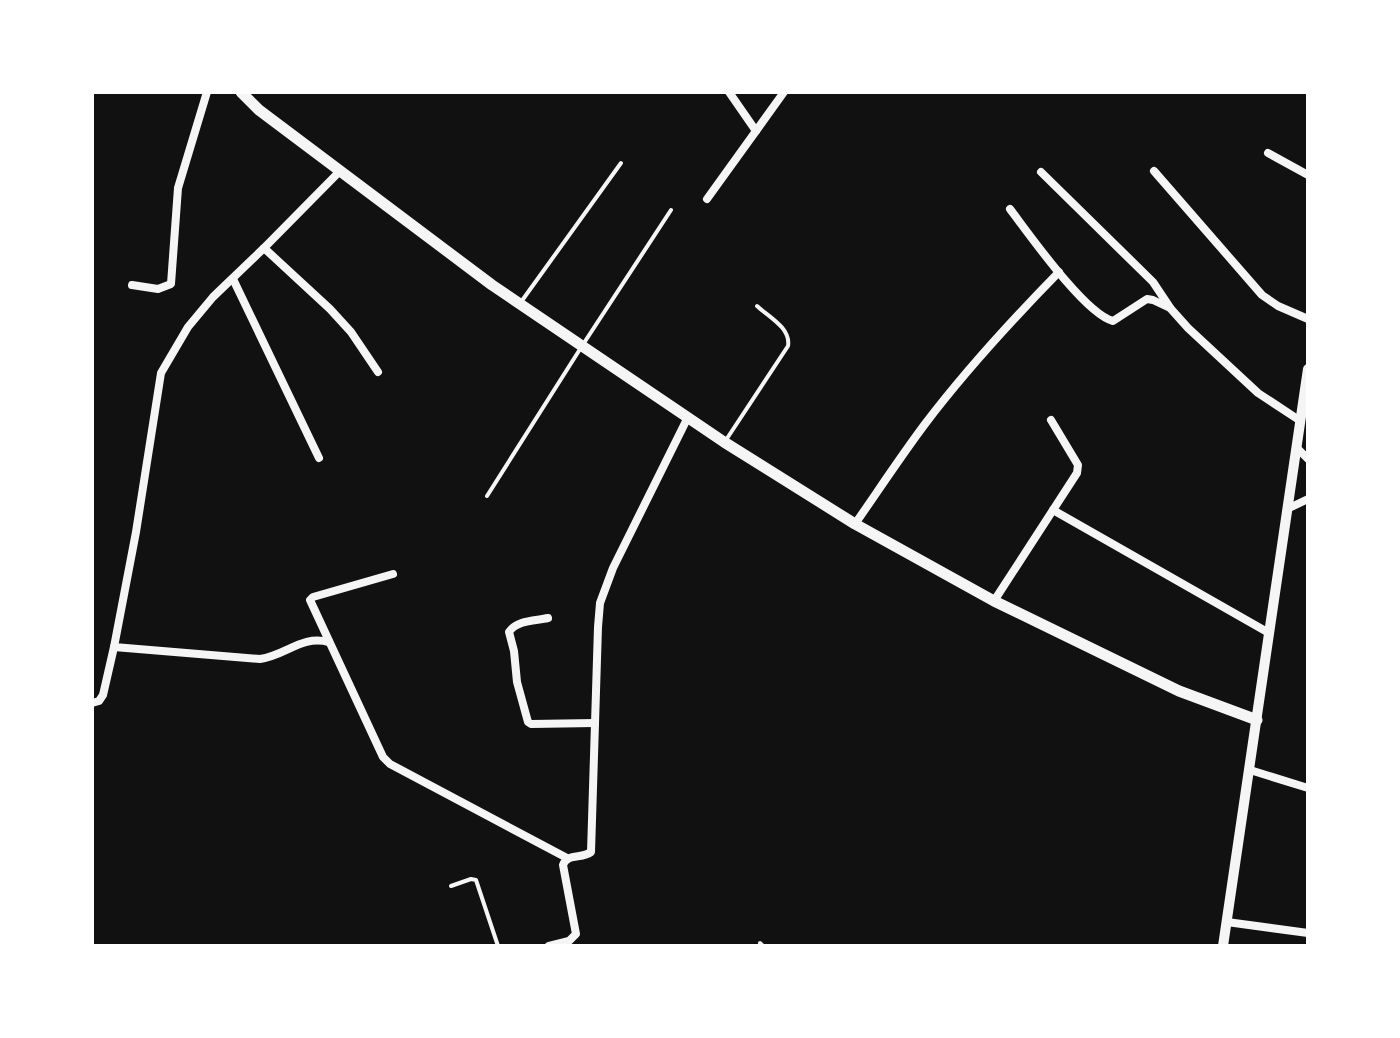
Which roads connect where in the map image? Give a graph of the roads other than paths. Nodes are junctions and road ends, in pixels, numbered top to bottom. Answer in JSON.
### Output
{"nodes":[{"id":1,"x":207,"y":92,"type":"edge"},
{"id":2,"x":241,"y":92,"type":"edge"},
{"id":3,"x":729,"y":92,"type":"edge"},
{"id":4,"x":784,"y":92,"type":"edge"},
{"id":5,"x":756,"y":131,"type":"junction"},
{"id":6,"x":1268,"y":153,"type":"dead end"},
{"id":7,"x":621,"y":163,"type":"dead end"},
{"id":8,"x":340,"y":171,"type":"junction"},
{"id":9,"x":1154,"y":171,"type":"dead end"},
{"id":10,"x":1041,"y":172,"type":"dead end"},
{"id":11,"x":1308,"y":175,"type":"edge"},
{"id":12,"x":707,"y":199,"type":"dead end"},
{"id":13,"x":1010,"y":209,"type":"dead end"},
{"id":14,"x":671,"y":210,"type":"dead end"},
{"id":15,"x":264,"y":248,"type":"junction"},
{"id":16,"x":1059,"y":272,"type":"junction"},
{"id":17,"x":233,"y":279,"type":"junction"},
{"id":18,"x":132,"y":285,"type":"dead end"},
{"id":19,"x":520,"y":304,"type":"junction"},
{"id":20,"x":757,"y":306,"type":"dead end"},
{"id":21,"x":1171,"y":309,"type":"junction"},
{"id":22,"x":1308,"y":319,"type":"edge"},
{"id":23,"x":582,"y":346,"type":"junction"},
{"id":24,"x":1308,"y":369,"type":"edge"},
{"id":25,"x":378,"y":372,"type":"dead end"},
{"id":26,"x":688,"y":417,"type":"junction"},
{"id":27,"x":1051,"y":420,"type":"dead end"},
{"id":28,"x":1299,"y":420,"type":"junction"},
{"id":29,"x":724,"y":442,"type":"junction"},
{"id":30,"x":1298,"y":449,"type":"junction"},
{"id":31,"x":319,"y":458,"type":"dead end"},
{"id":32,"x":1308,"y":459,"type":"edge"},
{"id":33,"x":487,"y":496,"type":"dead end"},
{"id":34,"x":1308,"y":499,"type":"edge"},
{"id":35,"x":1287,"y":509,"type":"junction"},
{"id":36,"x":1053,"y":510,"type":"junction"},
{"id":37,"x":855,"y":524,"type":"junction"},
{"id":38,"x":393,"y":574,"type":"dead end"},
{"id":39,"x":994,"y":601,"type":"junction"},
{"id":40,"x":548,"y":618,"type":"dead end"},
{"id":41,"x":1269,"y":633,"type":"junction"},
{"id":42,"x":329,"y":642,"type":"junction"},
{"id":43,"x":114,"y":647,"type":"junction"},
{"id":44,"x":92,"y":703,"type":"edge"},
{"id":45,"x":1257,"y":720,"type":"junction"},
{"id":46,"x":595,"y":723,"type":"junction"},
{"id":47,"x":1250,"y":770,"type":"junction"},
{"id":48,"x":1308,"y":788,"type":"edge"},
{"id":49,"x":567,"y":858,"type":"junction"},
{"id":50,"x":451,"y":886,"type":"dead end"},
{"id":51,"x":1227,"y":922,"type":"junction"},
{"id":52,"x":1308,"y":933,"type":"edge"},
{"id":53,"x":498,"y":946,"type":"edge"},
{"id":54,"x":549,"y":946,"type":"edge"},
{"id":55,"x":1223,"y":946,"type":"edge"}],
"edges":[{"from":1,"to":18,"type":"street"},
{"from":2,"to":8,"type":"main road"},
{"from":3,"to":5,"type":"street"},
{"from":4,"to":5,"type":"street"},
{"from":5,"to":12,"type":"street"},
{"from":6,"to":11,"type":"street"},
{"from":7,"to":19,"type":"lane"},
{"from":8,"to":15,"type":"street"},
{"from":8,"to":19,"type":"main road"},
{"from":9,"to":22,"type":"street"},
{"from":10,"to":21,"type":"street"},
{"from":13,"to":16,"type":"street"},
{"from":14,"to":23,"type":"lane"},
{"from":15,"to":17,"type":"street"},
{"from":15,"to":25,"type":"street"},
{"from":16,"to":21,"type":"street"},
{"from":16,"to":37,"type":"street"},
{"from":17,"to":31,"type":"street"},
{"from":17,"to":43,"type":"street"},
{"from":19,"to":23,"type":"main road"},
{"from":20,"to":29,"type":"lane"},
{"from":21,"to":28,"type":"street"},
{"from":23,"to":26,"type":"main road"},
{"from":23,"to":33,"type":"lane"},
{"from":24,"to":28,"type":"street"},
{"from":26,"to":29,"type":"main road"},
{"from":26,"to":46,"type":"street"},
{"from":27,"to":36,"type":"street"},
{"from":28,"to":30,"type":"street"},
{"from":29,"to":37,"type":"main road"},
{"from":30,"to":32,"type":"street"},
{"from":30,"to":35,"type":"street"},
{"from":34,"to":35,"type":"street"},
{"from":35,"to":41,"type":"street"},
{"from":36,"to":39,"type":"street"},
{"from":36,"to":41,"type":"street"},
{"from":37,"to":39,"type":"main road"},
{"from":38,"to":42,"type":"street"},
{"from":39,"to":45,"type":"main road"},
{"from":40,"to":46,"type":"street"},
{"from":41,"to":45,"type":"street"},
{"from":42,"to":43,"type":"street"},
{"from":42,"to":49,"type":"street"},
{"from":43,"to":44,"type":"street"},
{"from":45,"to":47,"type":"street"},
{"from":46,"to":49,"type":"street"},
{"from":47,"to":48,"type":"street"},
{"from":47,"to":51,"type":"street"},
{"from":49,"to":54,"type":"street"},
{"from":50,"to":53,"type":"lane"},
{"from":51,"to":52,"type":"street"},
{"from":51,"to":55,"type":"street"}]}
